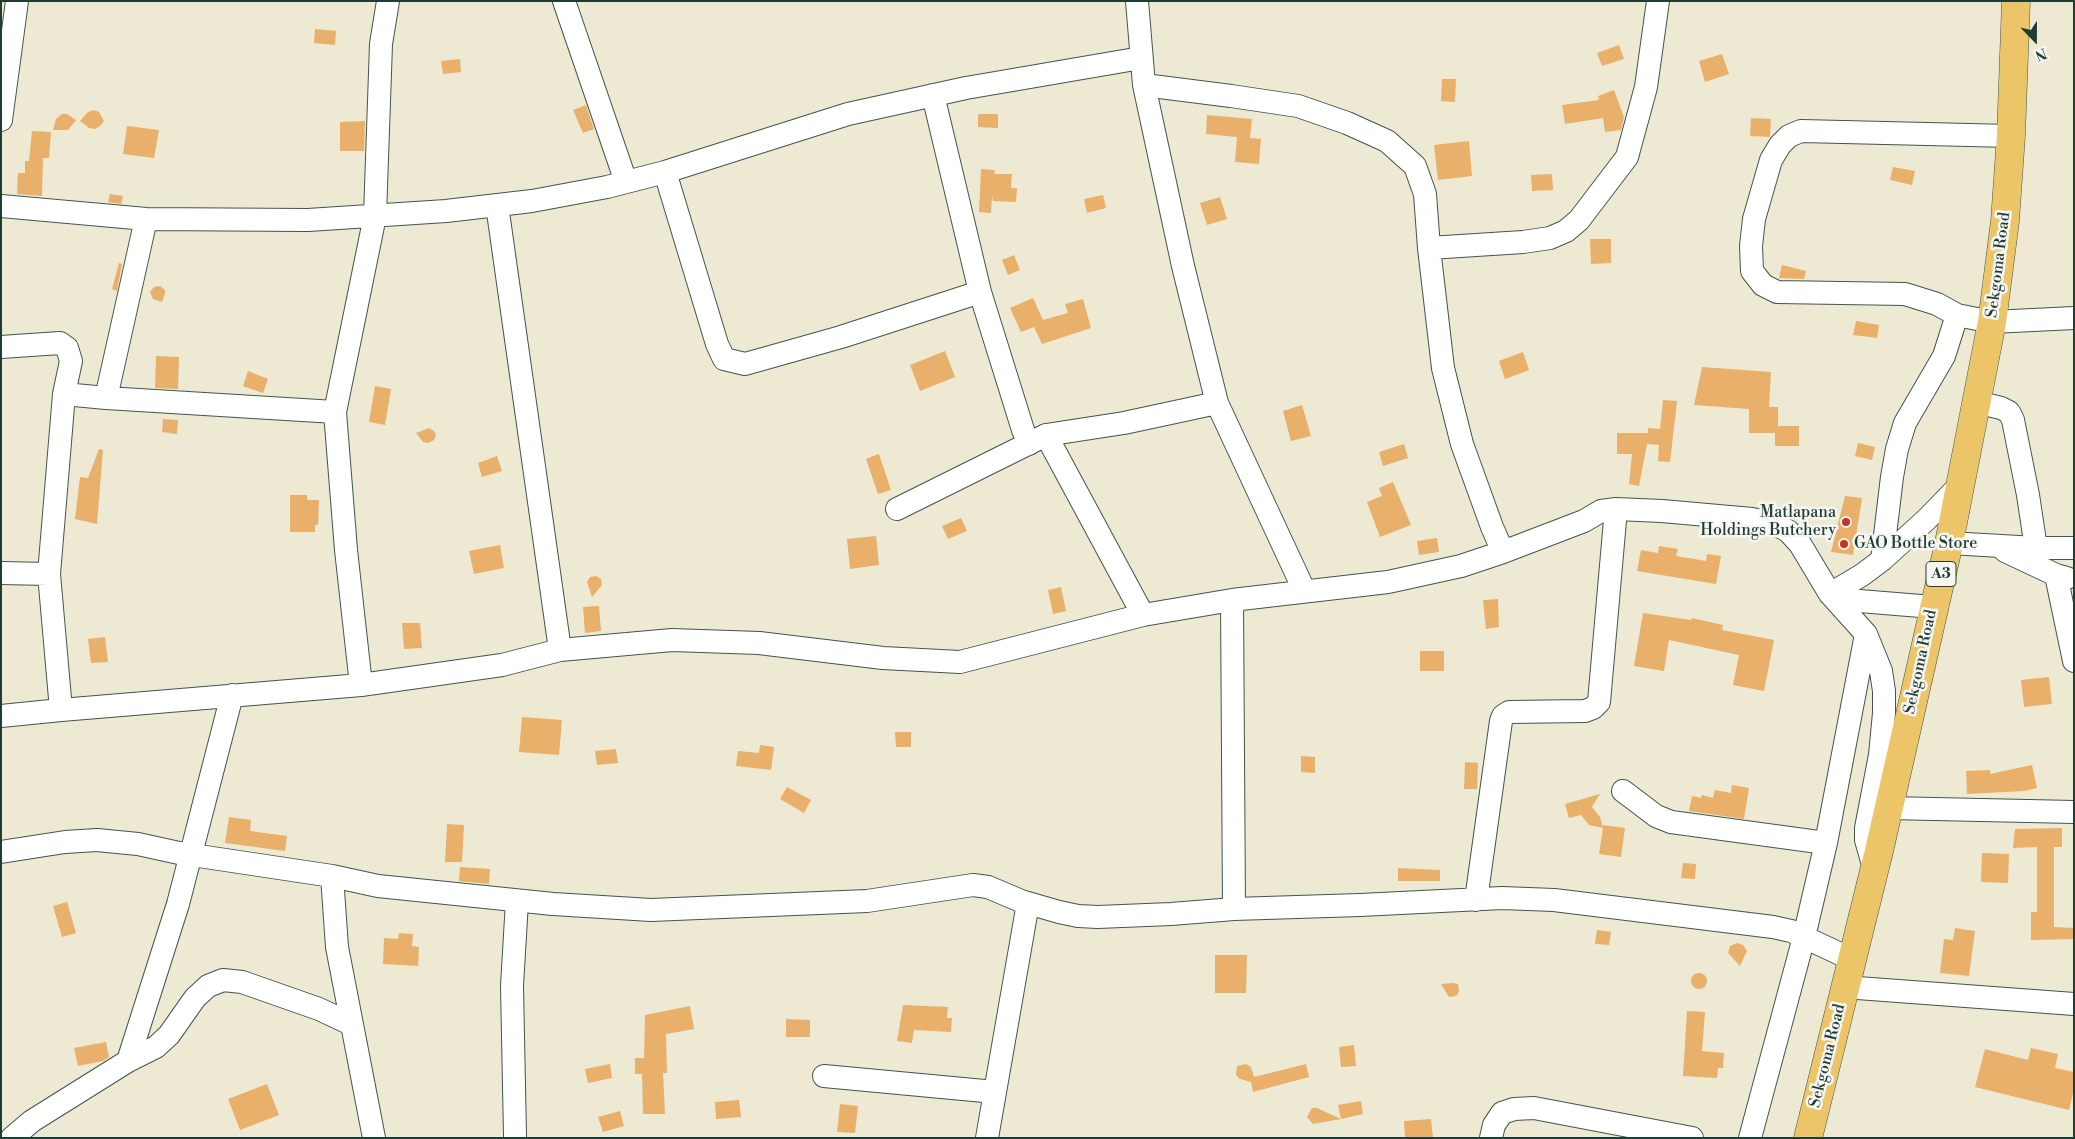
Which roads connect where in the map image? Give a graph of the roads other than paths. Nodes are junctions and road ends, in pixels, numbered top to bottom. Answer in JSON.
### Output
{"nodes":[{"id":1,"x":17,"y":1,"type":"edge"},
{"id":2,"x":388,"y":1,"type":"edge"},
{"id":3,"x":564,"y":1,"type":"edge"},
{"id":4,"x":1137,"y":1,"type":"edge"},
{"id":5,"x":1658,"y":1,"type":"edge"},
{"id":6,"x":2016,"y":1,"type":"edge"},
{"id":7,"x":1141,"y":58,"type":"junction"},
{"id":8,"x":1144,"y":85,"type":"junction"},
{"id":9,"x":933,"y":95,"type":"junction"},
{"id":10,"x":1,"y":120,"type":"edge"},
{"id":11,"x":2011,"y":136,"type":"junction"},
{"id":12,"x":665,"y":172,"type":"junction"},
{"id":13,"x":626,"y":182,"type":"junction"},
{"id":14,"x":497,"y":205,"type":"junction"},
{"id":15,"x":1,"y":206,"type":"edge"},
{"id":16,"x":375,"y":216,"type":"junction"},
{"id":17,"x":146,"y":219,"type":"junction"},
{"id":18,"x":1429,"y":248,"type":"junction"},
{"id":19,"x":980,"y":292,"type":"junction"},
{"id":20,"x":1957,"y":316,"type":"junction"},
{"id":21,"x":2074,"y":318,"type":"edge"},
{"id":22,"x":1992,"y":322,"type":"junction"},
{"id":23,"x":1,"y":347,"type":"edge"},
{"id":24,"x":64,"y":394,"type":"junction"},
{"id":25,"x":106,"y":398,"type":"junction"},
{"id":26,"x":1976,"y":402,"type":"junction"},
{"id":27,"x":1217,"y":403,"type":"junction"},
{"id":28,"x":335,"y":412,"type":"junction"},
{"id":29,"x":1038,"y":440,"type":"junction"},
{"id":30,"x":1960,"y":486,"type":"junction"},
{"id":31,"x":897,"y":509,"type":"dead end"},
{"id":32,"x":1616,"y":509,"type":"junction"},
{"id":33,"x":1949,"y":543,"type":"junction"},
{"id":34,"x":1995,"y":546,"type":"junction"},
{"id":35,"x":2036,"y":548,"type":"junction"},
{"id":36,"x":2074,"y":548,"type":"edge"},
{"id":37,"x":1504,"y":552,"type":"junction"},
{"id":38,"x":1882,"y":560,"type":"junction"},
{"id":39,"x":1,"y":573,"type":"edge"},
{"id":40,"x":49,"y":574,"type":"junction"},
{"id":41,"x":1304,"y":590,"type":"junction"},
{"id":42,"x":1832,"y":597,"type":"junction"},
{"id":43,"x":1232,"y":600,"type":"junction"},
{"id":44,"x":1933,"y":607,"type":"junction"},
{"id":45,"x":1143,"y":615,"type":"junction"},
{"id":46,"x":1866,"y":634,"type":"junction"},
{"id":47,"x":560,"y":650,"type":"junction"},
{"id":48,"x":2074,"y":661,"type":"edge"},
{"id":49,"x":362,"y":685,"type":"junction"},
{"id":50,"x":232,"y":695,"type":"junction"},
{"id":51,"x":61,"y":710,"type":"junction"},
{"id":52,"x":1,"y":716,"type":"edge"},
{"id":53,"x":1623,"y":791,"type":"dead end"},
{"id":54,"x":1888,"y":808,"type":"junction"},
{"id":55,"x":2074,"y":812,"type":"edge"},
{"id":56,"x":1826,"y":843,"type":"junction"},
{"id":57,"x":1,"y":852,"type":"edge"},
{"id":58,"x":192,"y":854,"type":"junction"},
{"id":59,"x":1874,"y":868,"type":"junction"},
{"id":60,"x":332,"y":876,"type":"junction"},
{"id":61,"x":1476,"y":900,"type":"junction"},
{"id":62,"x":517,"y":901,"type":"junction"},
{"id":63,"x":1028,"y":903,"type":"junction"},
{"id":64,"x":1234,"y":909,"type":"junction"},
{"id":65,"x":1804,"y":937,"type":"junction"},
{"id":66,"x":1851,"y":959,"type":"junction"},
{"id":67,"x":1844,"y":987,"type":"junction"},
{"id":68,"x":2074,"y":1004,"type":"edge"},
{"id":69,"x":351,"y":1024,"type":"junction"},
{"id":70,"x":128,"y":1061,"type":"junction"},
{"id":71,"x":824,"y":1076,"type":"dead end"},
{"id":72,"x":995,"y":1092,"type":"junction"},
{"id":73,"x":515,"y":1136,"type":"dead end"},
{"id":74,"x":12,"y":1138,"type":"edge"},
{"id":75,"x":374,"y":1138,"type":"edge"},
{"id":76,"x":987,"y":1138,"type":"edge"},
{"id":77,"x":1491,"y":1138,"type":"edge"},
{"id":78,"x":1692,"y":1138,"type":"edge"},
{"id":79,"x":1750,"y":1138,"type":"edge"},
{"id":80,"x":1808,"y":1138,"type":"edge"}],
"edges":[{"from":1,"to":10,"type":"street"},
{"from":2,"to":16,"type":"street"},
{"from":3,"to":13,"type":"street"},
{"from":4,"to":7,"type":"street"},
{"from":5,"to":18,"type":"street"},
{"from":6,"to":11,"type":"highway","name":"Sekgoma Road","number":"A3"},
{"from":7,"to":8,"type":"street"},
{"from":7,"to":9,"type":"street"},
{"from":8,"to":18,"type":"street"},
{"from":8,"to":27,"type":"street"},
{"from":9,"to":12,"type":"street"},
{"from":9,"to":19,"type":"street"},
{"from":11,"to":20,"type":"street"},
{"from":11,"to":22,"type":"highway","name":"Sekgoma Road","number":"A3"},
{"from":12,"to":13,"type":"street"},
{"from":12,"to":19,"type":"street"},
{"from":13,"to":14,"type":"street"},
{"from":14,"to":16,"type":"street"},
{"from":14,"to":47,"type":"street"},
{"from":15,"to":17,"type":"street"},
{"from":16,"to":17,"type":"street"},
{"from":16,"to":28,"type":"street"},
{"from":17,"to":25,"type":"street"},
{"from":18,"to":37,"type":"street"},
{"from":19,"to":29,"type":"street"},
{"from":20,"to":22,"type":"street"},
{"from":20,"to":38,"type":"street"},
{"from":21,"to":22,"type":"street"},
{"from":22,"to":26,"type":"highway","name":"Sekgoma Road","number":"A3"},
{"from":23,"to":24,"type":"street"},
{"from":24,"to":25,"type":"street"},
{"from":24,"to":40,"type":"street"},
{"from":25,"to":28,"type":"street"},
{"from":26,"to":30,"type":"highway","name":"Sekgoma Road","number":"A3"},
{"from":26,"to":35,"type":"street"},
{"from":27,"to":29,"type":"street"},
{"from":27,"to":41,"type":"street"},
{"from":28,"to":49,"type":"street"},
{"from":29,"to":31,"type":"street"},
{"from":29,"to":45,"type":"street"},
{"from":30,"to":33,"type":"highway","name":"Sekgoma Road","number":"A3"},
{"from":30,"to":38,"type":"street"},
{"from":32,"to":37,"type":"street"},
{"from":32,"to":42,"type":"street"},
{"from":32,"to":61,"type":"street"},
{"from":33,"to":34,"type":"street"},
{"from":33,"to":44,"type":"highway","name":"Sekgoma Road","number":"A3"},
{"from":34,"to":35,"type":"street"},
{"from":34,"to":48,"type":"street"},
{"from":35,"to":36,"type":"street"},
{"from":37,"to":41,"type":"street"},
{"from":38,"to":42,"type":"street"},
{"from":39,"to":40,"type":"street"},
{"from":40,"to":51,"type":"street"},
{"from":41,"to":43,"type":"street"},
{"from":42,"to":44,"type":"street"},
{"from":42,"to":46,"type":"street"},
{"from":43,"to":45,"type":"street"},
{"from":43,"to":64,"type":"street"},
{"from":44,"to":54,"type":"highway","name":"Sekgoma Road","number":"A3"},
{"from":45,"to":47,"type":"street"},
{"from":46,"to":56,"type":"street"},
{"from":46,"to":59,"type":"street"},
{"from":47,"to":49,"type":"street"},
{"from":49,"to":50,"type":"street"},
{"from":50,"to":51,"type":"street"},
{"from":50,"to":58,"type":"street"},
{"from":51,"to":52,"type":"street"},
{"from":53,"to":56,"type":"street"},
{"from":54,"to":55,"type":"street"},
{"from":54,"to":59,"type":"highway","name":"Sekgoma Road","number":"A3"},
{"from":56,"to":65,"type":"street"},
{"from":57,"to":58,"type":"street"},
{"from":58,"to":60,"type":"street"},
{"from":58,"to":70,"type":"street"},
{"from":59,"to":66,"type":"highway","name":"Sekgoma Road","number":"A3"},
{"from":60,"to":62,"type":"street"},
{"from":60,"to":69,"type":"street"},
{"from":61,"to":64,"type":"street"},
{"from":61,"to":65,"type":"street"},
{"from":62,"to":63,"type":"street"},
{"from":62,"to":73,"type":"street"},
{"from":63,"to":64,"type":"street"},
{"from":63,"to":72,"type":"street"},
{"from":65,"to":66,"type":"street"},
{"from":65,"to":79,"type":"street"},
{"from":66,"to":67,"type":"highway","name":"Sekgoma Road","number":"A3"},
{"from":67,"to":68,"type":"street"},
{"from":67,"to":80,"type":"highway","name":"Sekgoma Road","number":"A3"},
{"from":69,"to":70,"type":"street"},
{"from":69,"to":75,"type":"street"},
{"from":70,"to":74,"type":"street"},
{"from":71,"to":72,"type":"street"},
{"from":72,"to":76,"type":"street"},
{"from":77,"to":78,"type":"street"}]}
